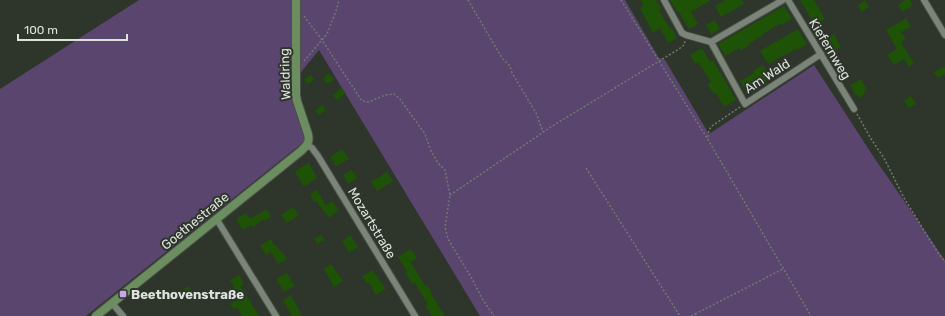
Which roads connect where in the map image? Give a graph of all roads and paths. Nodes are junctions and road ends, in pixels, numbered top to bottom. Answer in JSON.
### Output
{"nodes":[{"id":1,"x":339,"y":0,"type":"edge"},
{"id":2,"x":468,"y":0,"type":"edge"},
{"id":3,"x":621,"y":0,"type":"edge"},
{"id":4,"x":664,"y":0,"type":"edge"},
{"id":5,"x":783,"y":0,"type":"edge"},
{"id":6,"x":788,"y":0,"type":"edge"},
{"id":7,"x":924,"y":0,"type":"edge"},
{"id":8,"x":296,"y":3,"type":"edge"},
{"id":9,"x":686,"y":35,"type":"junction"},
{"id":10,"x":945,"y":35,"type":"edge"},
{"id":11,"x":322,"y":40,"type":"junction"},
{"id":12,"x":711,"y":42,"type":"junction"},
{"id":13,"x":820,"y":54,"type":"junction"},
{"id":14,"x":660,"y":61,"type":"junction"},
{"id":15,"x":296,"y":64,"type":"junction"},
{"id":16,"x":745,"y":104,"type":"junction"},
{"id":17,"x":854,"y":109,"type":"joint"},
{"id":18,"x":543,"y":132,"type":"junction"},
{"id":19,"x":708,"y":138,"type":"junction"},
{"id":20,"x":307,"y":145,"type":"junction"},
{"id":21,"x":586,"y":168,"type":"dead end"},
{"id":22,"x":450,"y":195,"type":"junction"},
{"id":23,"x":216,"y":219,"type":"junction"},
{"id":24,"x":945,"y":262,"type":"edge"},
{"id":25,"x":783,"y":269,"type":"junction"},
{"id":26,"x":112,"y":303,"type":"junction"},
{"id":27,"x":696,"y":315,"type":"edge"},
{"id":28,"x":96,"y":316,"type":"edge"},
{"id":29,"x":123,"y":316,"type":"edge"},
{"id":30,"x":276,"y":316,"type":"edge"},
{"id":31,"x":414,"y":316,"type":"edge"},
{"id":32,"x":494,"y":316,"type":"edge"},
{"id":33,"x":680,"y":316,"type":"edge"},
{"id":34,"x":691,"y":316,"type":"edge"},
{"id":35,"x":811,"y":316,"type":"edge"}],
"edges":[{"from":1,"to":11,"type":"path"},
{"from":2,"to":18,"type":"path"},
{"from":3,"to":14,"type":"path"},
{"from":4,"to":9,"type":"street"},
{"from":5,"to":12,"type":"street"},
{"from":6,"to":13,"type":"street","name":"Kiefernweg"},
{"from":7,"to":10,"type":"street"},
{"from":8,"to":11,"type":"path"},
{"from":8,"to":15,"type":"street","name":"Waldring"},
{"from":9,"to":12,"type":"street"},
{"from":9,"to":14,"type":"path"},
{"from":11,"to":15,"type":"path"},
{"from":11,"to":22,"type":"path"},
{"from":12,"to":16,"type":"street","name":"Am Wald"},
{"from":13,"to":16,"type":"street","name":"Am Wald"},
{"from":13,"to":17,"type":"street","name":"Kiefernweg"},
{"from":14,"to":18,"type":"path"},
{"from":14,"to":19,"type":"path"},
{"from":15,"to":20,"type":"street","name":"Waldring"},
{"from":16,"to":19,"type":"path"},
{"from":17,"to":24,"type":"path"},
{"from":18,"to":22,"type":"path"},
{"from":19,"to":25,"type":"path"},
{"from":20,"to":23,"type":"street","name":"Goethestraße"},
{"from":20,"to":31,"type":"street","name":"Mozartstraße"},
{"from":21,"to":33,"type":"path"},
{"from":22,"to":32,"type":"path"},
{"from":23,"to":26,"type":"street","name":"Goethestraße"},
{"from":23,"to":30,"type":"street"},
{"from":25,"to":27,"type":"path"},
{"from":25,"to":35,"type":"path"},
{"from":26,"to":28,"type":"street","name":"Goethestraße"},
{"from":26,"to":29,"type":"street"},
{"from":27,"to":34,"type":"path"}]}
